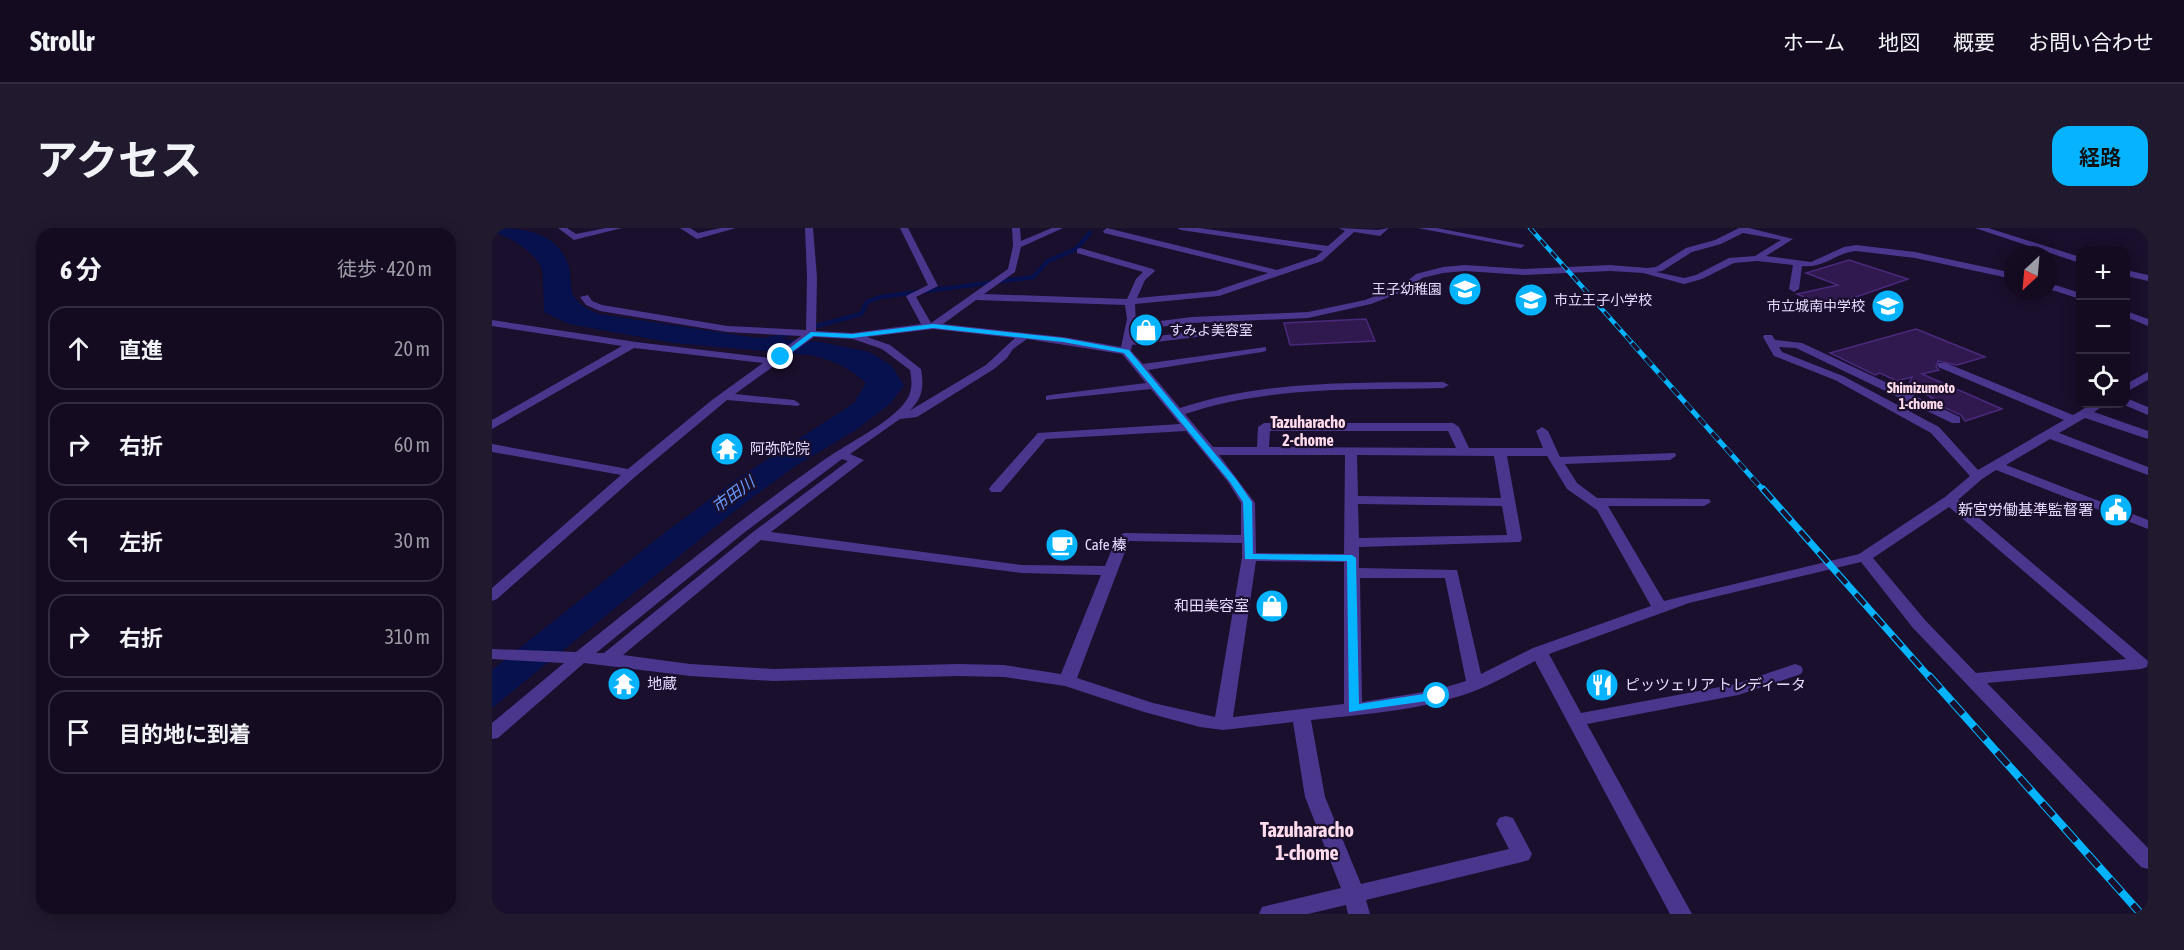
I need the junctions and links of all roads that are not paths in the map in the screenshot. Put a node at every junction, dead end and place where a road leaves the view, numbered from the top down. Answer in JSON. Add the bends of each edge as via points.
{"nodes":[{"id":1,"x":562,"y":228,"type":"edge"},
{"id":2,"x":618,"y":228,"type":"edge"},
{"id":3,"x":684,"y":228,"type":"edge"},
{"id":4,"x":727,"y":228,"type":"edge"},
{"id":5,"x":809,"y":228,"type":"edge"},
{"id":6,"x":904,"y":228,"type":"edge"},
{"id":7,"x":1016,"y":228,"type":"edge"},
{"id":8,"x":1059,"y":228,"type":"edge"},
{"id":9,"x":1181,"y":228,"type":"edge"},
{"id":10,"x":1342,"y":228,"type":"edge"},
{"id":11,"x":1385,"y":228,"type":"edge"},
{"id":12,"x":1422,"y":228,"type":"edge"},
{"id":13,"x":1979,"y":228,"type":"edge"},
{"id":14,"x":1353,"y":229,"type":"edge"},
{"id":15,"x":1743,"y":229,"type":"edge"},
{"id":16,"x":1220,"y":230,"type":"edge"},
{"id":17,"x":1107,"y":231,"type":"dead end"},
{"id":18,"x":1521,"y":245,"type":"dead end"},
{"id":19,"x":1017,"y":246,"type":"junction"},
{"id":20,"x":1330,"y":249,"type":"junction"},
{"id":21,"x":1080,"y":251,"type":"dead end"},
{"id":22,"x":1757,"y":258,"type":"junction"},
{"id":23,"x":2076,"y":259,"type":"edge"},
{"id":24,"x":1797,"y":263,"type":"junction"},
{"id":25,"x":1638,"y":270,"type":"junction"},
{"id":26,"x":1277,"y":273,"type":"junction"},
{"id":27,"x":2004,"y":274,"type":"edge"},
{"id":28,"x":2130,"y":274,"type":"edge"},
{"id":29,"x":2148,"y":278,"type":"edge"},
{"id":30,"x":2058,"y":285,"type":"edge"},
{"id":31,"x":1794,"y":289,"type":"dead end"},
{"id":32,"x":2058,"y":289,"type":"edge"},
{"id":33,"x":2068,"y":292,"type":"junction"},
{"id":34,"x":2076,"y":295,"type":"edge"},
{"id":35,"x":585,"y":297,"type":"dead end"},
{"id":36,"x":974,"y":297,"type":"junction"},
{"id":37,"x":1130,"y":302,"type":"junction"},
{"id":38,"x":2130,"y":316,"type":"edge"},
{"id":39,"x":492,"y":323,"type":"edge"},
{"id":40,"x":2148,"y":323,"type":"edge"},
{"id":41,"x":931,"y":326,"type":"junction"},
{"id":42,"x":1130,"y":328,"type":"junction"},
{"id":43,"x":811,"y":334,"type":"junction"},
{"id":44,"x":852,"y":336,"type":"junction"},
{"id":45,"x":1025,"y":336,"type":"junction"},
{"id":46,"x":1254,"y":338,"type":"junction"},
{"id":47,"x":631,"y":345,"type":"junction"},
{"id":48,"x":1127,"y":347,"type":"junction"},
{"id":49,"x":777,"y":359,"type":"junction"},
{"id":50,"x":1942,"y":364,"type":"dead end"},
{"id":51,"x":1140,"y":368,"type":"junction"},
{"id":52,"x":2148,"y":375,"type":"edge"},
{"id":53,"x":1154,"y":385,"type":"junction"},
{"id":54,"x":1443,"y":386,"type":"dead end"},
{"id":55,"x":2130,"y":386,"type":"edge"},
{"id":56,"x":725,"y":396,"type":"junction"},
{"id":57,"x":1050,"y":398,"type":"dead end"},
{"id":58,"x":794,"y":404,"type":"dead end"},
{"id":59,"x":2130,"y":404,"type":"edge"},
{"id":60,"x":2093,"y":408,"type":"edge"},
{"id":61,"x":2148,"y":411,"type":"edge"},
{"id":62,"x":1177,"y":413,"type":"junction"},
{"id":63,"x":2078,"y":416,"type":"junction"},
{"id":64,"x":896,"y":417,"type":"junction"},
{"id":65,"x":1956,"y":420,"type":"dead end"},
{"id":66,"x":492,"y":425,"type":"edge"},
{"id":67,"x":1188,"y":427,"type":"junction"},
{"id":68,"x":1542,"y":431,"type":"dead end"},
{"id":69,"x":2049,"y":434,"type":"junction"},
{"id":70,"x":2148,"y":435,"type":"edge"},
{"id":71,"x":492,"y":448,"type":"edge"},
{"id":72,"x":1207,"y":451,"type":"junction"},
{"id":73,"x":1263,"y":451,"type":"junction"},
{"id":74,"x":1351,"y":452,"type":"junction"},
{"id":75,"x":1464,"y":452,"type":"junction"},
{"id":76,"x":1500,"y":452,"type":"junction"},
{"id":77,"x":840,"y":454,"type":"junction"},
{"id":78,"x":1670,"y":456,"type":"dead end"},
{"id":79,"x":1554,"y":457,"type":"junction"},
{"id":80,"x":1995,"y":465,"type":"junction"},
{"id":81,"x":2148,"y":471,"type":"edge"},
{"id":82,"x":631,"y":473,"type":"junction"},
{"id":83,"x":1977,"y":476,"type":"junction"},
{"id":84,"x":996,"y":489,"type":"dead end"},
{"id":85,"x":1351,"y":500,"type":"junction"},
{"id":86,"x":1950,"y":500,"type":"junction"},
{"id":87,"x":1508,"y":502,"type":"junction"},
{"id":88,"x":1594,"y":502,"type":"junction"},
{"id":89,"x":1704,"y":502,"type":"dead end"},
{"id":90,"x":2148,"y":525,"type":"edge"},
{"id":91,"x":758,"y":535,"type":"junction"},
{"id":92,"x":1248,"y":539,"type":"junction"},
{"id":93,"x":1249,"y":557,"type":"junction"},
{"id":94,"x":1864,"y":557,"type":"junction"},
{"id":95,"x":1352,"y":558,"type":"junction"},
{"id":96,"x":1111,"y":571,"type":"junction"},
{"id":97,"x":492,"y":596,"type":"edge"},
{"id":98,"x":1660,"y":608,"type":"junction"},
{"id":99,"x":1539,"y":652,"type":"junction"},
{"id":100,"x":492,"y":654,"type":"edge"},
{"id":101,"x":581,"y":657,"type":"junction"},
{"id":102,"x":608,"y":659,"type":"junction"},
{"id":103,"x":1795,"y":670,"type":"dead end"},
{"id":104,"x":1973,"y":679,"type":"junction"},
{"id":105,"x":1067,"y":681,"type":"junction"},
{"id":106,"x":1475,"y":684,"type":"junction"},
{"id":107,"x":1353,"y":709,"type":"junction"},
{"id":108,"x":1301,"y":715,"type":"junction"},
{"id":109,"x":1576,"y":720,"type":"junction"},
{"id":110,"x":1223,"y":724,"type":"junction"},
{"id":111,"x":492,"y":733,"type":"edge"},
{"id":112,"x":1506,"y":824,"type":"dead end"},
{"id":113,"x":2148,"y":861,"type":"edge"},
{"id":114,"x":1357,"y":904,"type":"edge"},
{"id":115,"x":1270,"y":914,"type":"edge"},
{"id":116,"x":1681,"y":914,"type":"edge"}],
"edges":[{"from":1,"to":2,"type":"street","via":[[574,237]]},
{"from":3,"to":4,"type":"street","via":[[697,236]]},
{"from":5,"to":43,"type":"street"},
{"from":6,"to":41,"type":"street","via":[[933,286],[911,296]]},
{"from":7,"to":19,"type":"street"},
{"from":8,"to":19,"type":"street"},
{"from":9,"to":16,"type":"street"},
{"from":10,"to":14,"type":"street"},
{"from":11,"to":14,"type":"street","via":[[1380,233]]},
{"from":12,"to":18,"type":"street"},
{"from":13,"to":23,"type":"street"},
{"from":14,"to":20,"type":"street"},
{"from":15,"to":22,"type":"street","via":[[1789,239]]},
{"from":15,"to":25,"type":"street","via":[[1718,242],[1689,250],[1659,269]]},
{"from":16,"to":20,"type":"street"},
{"from":17,"to":26,"type":"street"},
{"from":19,"to":36,"type":"street","via":[[1012,270]]},
{"from":20,"to":26,"type":"street","via":[[1318,259]]},
{"from":21,"to":37,"type":"street","via":[[1150,271],[1141,279]]},
{"from":22,"to":24,"type":"street"},
{"from":22,"to":25,"type":"street","via":[[1732,260],[1700,278],[1684,281]]},
{"from":24,"to":27,"type":"street","via":[[1812,265],[1856,248],[1915,255]]},
{"from":24,"to":31,"type":"street"},
{"from":25,"to":46,"type":"street","via":[[1443,270],[1419,276],[1404,288],[1368,302],[1308,315]]},
{"from":26,"to":37,"type":"street","via":[[1216,294]]},
{"from":28,"to":29,"type":"street"},
{"from":30,"to":33,"type":"street"},
{"from":32,"to":33,"type":"street"},
{"from":33,"to":34,"type":"street"},
{"from":35,"to":43,"type":"street","via":[[600,308],[631,314],[727,329]]},
{"from":36,"to":37,"type":"street"},
{"from":36,"to":41,"type":"street"},
{"from":37,"to":42,"type":"street"},
{"from":38,"to":40,"type":"street"},
{"from":39,"to":47,"type":"street"},
{"from":41,"to":44,"type":"street"},
{"from":41,"to":45,"type":"street"},
{"from":42,"to":46,"type":"street","via":[[1192,320]]},
{"from":42,"to":48,"type":"street"},
{"from":43,"to":44,"type":"street"},
{"from":43,"to":49,"type":"street"},
{"from":44,"to":64,"type":"street","via":[[886,347],[915,369],[918,385],[912,402]]},
{"from":45,"to":48,"type":"street"},
{"from":45,"to":64,"type":"street","via":[[990,368],[913,414]]},
{"from":46,"to":48,"type":"street"},
{"from":46,"to":51,"type":"street"},
{"from":47,"to":49,"type":"street"},
{"from":47,"to":66,"type":"street"},
{"from":48,"to":51,"type":"street"},
{"from":49,"to":56,"type":"street"},
{"from":50,"to":63,"type":"street"},
{"from":51,"to":53,"type":"street"},
{"from":52,"to":55,"type":"street"},
{"from":53,"to":57,"type":"street"},
{"from":53,"to":62,"type":"street"},
{"from":54,"to":62,"type":"street","via":[[1295,388],[1216,400]]},
{"from":56,"to":58,"type":"street"},
{"from":56,"to":82,"type":"street"},
{"from":59,"to":61,"type":"street"},
{"from":60,"to":63,"type":"street"},
{"from":62,"to":67,"type":"street"},
{"from":63,"to":69,"type":"street"},
{"from":63,"to":70,"type":"street"},
{"from":64,"to":77,"type":"street"},
{"from":65,"to":83,"type":"street","via":[[1798,345],[1770,340],[1778,354],[1839,378],[1935,430]]},
{"from":67,"to":72,"type":"street"},
{"from":67,"to":84,"type":"street","via":[[1042,436]]},
{"from":68,"to":79,"type":"street"},
{"from":69,"to":80,"type":"street"},
{"from":69,"to":81,"type":"street"},
{"from":71,"to":82,"type":"street"},
{"from":72,"to":73,"type":"street"},
{"from":72,"to":92,"type":"street","via":[[1248,502]]},
{"from":73,"to":74,"type":"street"},
{"from":73,"to":75,"type":"street","via":[[1264,427],[1276,427],[1453,428]]},
{"from":74,"to":75,"type":"street"},
{"from":74,"to":85,"type":"street"},
{"from":75,"to":76,"type":"street"},
{"from":76,"to":79,"type":"street"},
{"from":76,"to":87,"type":"street"},
{"from":77,"to":91,"type":"street","via":[[858,460]]},
{"from":77,"to":101,"type":"street"},
{"from":78,"to":79,"type":"street"},
{"from":79,"to":88,"type":"street","via":[[1572,486]]},
{"from":80,"to":83,"type":"street"},
{"from":80,"to":90,"type":"street"},
{"from":82,"to":97,"type":"street"},
{"from":83,"to":86,"type":"street"},
{"from":85,"to":87,"type":"street"},
{"from":85,"to":95,"type":"street"},
{"from":86,"to":94,"type":"street"},
{"from":86,"to":104,"type":"street","via":[[2141,663]]},
{"from":87,"to":95,"type":"street","via":[[1515,539]]},
{"from":88,"to":89,"type":"street"},
{"from":88,"to":98,"type":"street","via":[[1602,508]]},
{"from":91,"to":96,"type":"street","via":[[1023,569]]},
{"from":91,"to":102,"type":"street"},
{"from":92,"to":93,"type":"street"},
{"from":92,"to":96,"type":"street","via":[[1124,537]]},
{"from":93,"to":95,"type":"street"},
{"from":93,"to":110,"type":"street"},
{"from":94,"to":98,"type":"street"},
{"from":94,"to":104,"type":"street","via":[[1919,624]]},
{"from":95,"to":106,"type":"street","via":[[1452,573]]},
{"from":95,"to":107,"type":"street"},
{"from":96,"to":105,"type":"street"},
{"from":98,"to":99,"type":"street"},
{"from":99,"to":106,"type":"street"},
{"from":99,"to":109,"type":"street"},
{"from":100,"to":101,"type":"street"},
{"from":101,"to":102,"type":"street"},
{"from":101,"to":111,"type":"street"},
{"from":102,"to":105,"type":"street","via":[[690,670],[773,675],[958,670],[1004,671]]},
{"from":103,"to":109,"type":"street","via":[[1738,689]]},
{"from":104,"to":113,"type":"street"},
{"from":105,"to":110,"type":"street","via":[[1160,710]]},
{"from":106,"to":107,"type":"street","via":[[1437,696]]},
{"from":107,"to":108,"type":"street"},
{"from":108,"to":110,"type":"street"},
{"from":108,"to":114,"type":"street","via":[[1315,797]]},
{"from":109,"to":116,"type":"street"},
{"from":112,"to":114,"type":"street","via":[[1522,854]]},
{"from":114,"to":115,"type":"street"}]}
